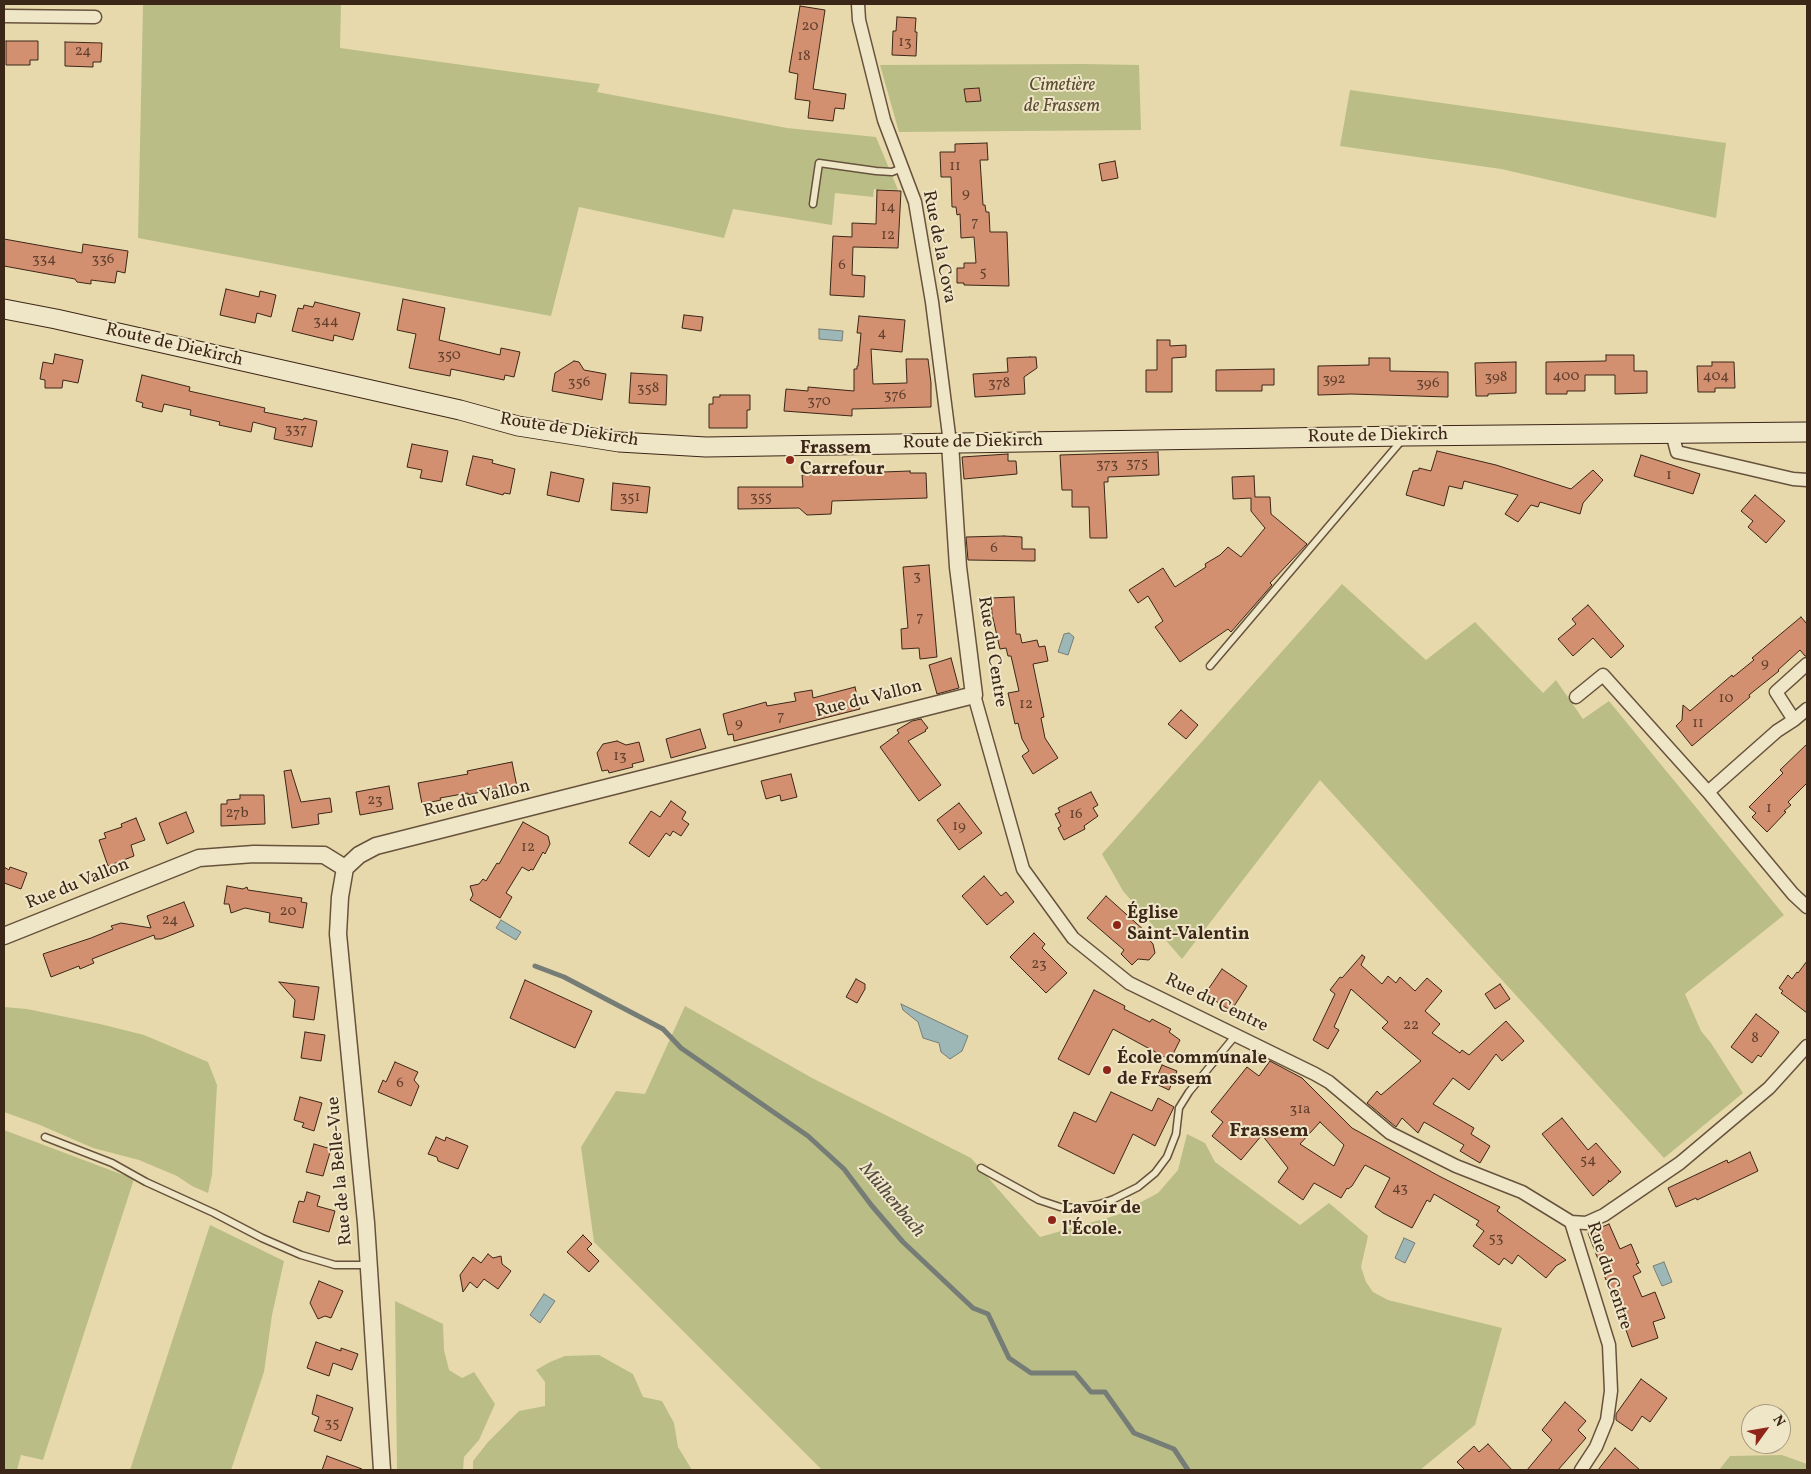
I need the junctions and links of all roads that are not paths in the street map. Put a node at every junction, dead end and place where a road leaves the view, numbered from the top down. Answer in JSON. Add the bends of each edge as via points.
{"nodes":[{"id":1,"x":858,"y":4,"type":"edge"},
{"id":2,"x":4,"y":16,"type":"edge"},
{"id":3,"x":95,"y":17,"type":"dead end"},
{"id":4,"x":902,"y":168,"type":"junction"},
{"id":5,"x":812,"y":204,"type":"dead end"},
{"id":6,"x":4,"y":309,"type":"edge"},
{"id":7,"x":1807,"y":432,"type":"edge"},
{"id":8,"x":1672,"y":433,"type":"junction"},
{"id":9,"x":1405,"y":436,"type":"junction"},
{"id":10,"x":950,"y":443,"type":"junction"},
{"id":11,"x":1807,"y":480,"type":"edge"},
{"id":12,"x":1807,"y":664,"type":"edge"},
{"id":13,"x":1210,"y":666,"type":"dead end"},
{"id":14,"x":974,"y":695,"type":"junction"},
{"id":15,"x":1576,"y":697,"type":"dead end"},
{"id":16,"x":1807,"y":709,"type":"edge"},
{"id":17,"x":1794,"y":720,"type":"junction"},
{"id":18,"x":1708,"y":792,"type":"junction"},
{"id":19,"x":345,"y":868,"type":"junction"},
{"id":20,"x":1807,"y":907,"type":"edge"},
{"id":21,"x":4,"y":936,"type":"edge"},
{"id":22,"x":1235,"y":1036,"type":"junction"},
{"id":23,"x":1807,"y":1046,"type":"edge"},
{"id":24,"x":45,"y":1138,"type":"dead end"},
{"id":25,"x":981,"y":1168,"type":"dead end"},
{"id":26,"x":1571,"y":1222,"type":"junction"},
{"id":27,"x":369,"y":1266,"type":"junction"},
{"id":28,"x":382,"y":1470,"type":"edge"},
{"id":29,"x":1581,"y":1470,"type":"edge"}],
"edges":[{"from":1,"to":4,"type":"street","name":"Rue de la Cova","via":[[859,20],[884,120]]},
{"from":2,"to":3,"type":"street"},
{"from":4,"to":5,"type":"lane","via":[[892,172],[819,163]]},
{"from":4,"to":10,"type":"street","name":"Rue de la Cova","via":[[915,202]]},
{"from":6,"to":10,"type":"main road","name":"Route de Diekirch","via":[[460,410],[518,426],[620,442],[706,447]]},
{"from":7,"to":8,"type":"main road","name":"Route de Diekirch"},
{"from":8,"to":9,"type":"main road","name":"Route de Diekirch"},
{"from":8,"to":11,"type":"street","via":[[1677,452]]},
{"from":9,"to":10,"type":"main road","name":"Route de Diekirch"},
{"from":9,"to":13,"type":"lane"},
{"from":10,"to":14,"type":"street","name":"Rue du Centre","via":[[958,567]]},
{"from":12,"to":17,"type":"street","via":[[1776,692]]},
{"from":14,"to":19,"type":"street","name":"Rue du Vallon","via":[[376,846]]},
{"from":14,"to":22,"type":"street","name":"Rue du Centre","via":[[1023,869],[1073,938],[1128,983]]},
{"from":15,"to":18,"type":"street","via":[[1603,675]]},
{"from":16,"to":17,"type":"street"},
{"from":17,"to":18,"type":"street"},
{"from":18,"to":20,"type":"street"},
{"from":19,"to":21,"type":"street","name":"Rue du Vallon","via":[[324,855],[254,854],[199,858]]},
{"from":19,"to":27,"type":"street","name":"Rue de la Belle-Vue","via":[[338,934]]},
{"from":22,"to":25,"type":"lane","via":[[1179,1108],[1176,1134],[1167,1158],[1138,1187],[1093,1206],[1060,1208]]},
{"from":22,"to":26,"type":"street","name":"Rue du Centre","via":[[1329,1082],[1390,1133],[1456,1166],[1522,1192]]},
{"from":23,"to":26,"type":"street","via":[[1769,1088],[1680,1163],[1604,1215],[1586,1223]]},
{"from":24,"to":27,"type":"lane","via":[[112,1162],[146,1182],[301,1255],[335,1265]]},
{"from":26,"to":29,"type":"street","name":"Rue du Centre","via":[[1609,1345],[1611,1391],[1608,1420]]},
{"from":27,"to":28,"type":"street","name":"Rue de la Belle-Vue"}]}
